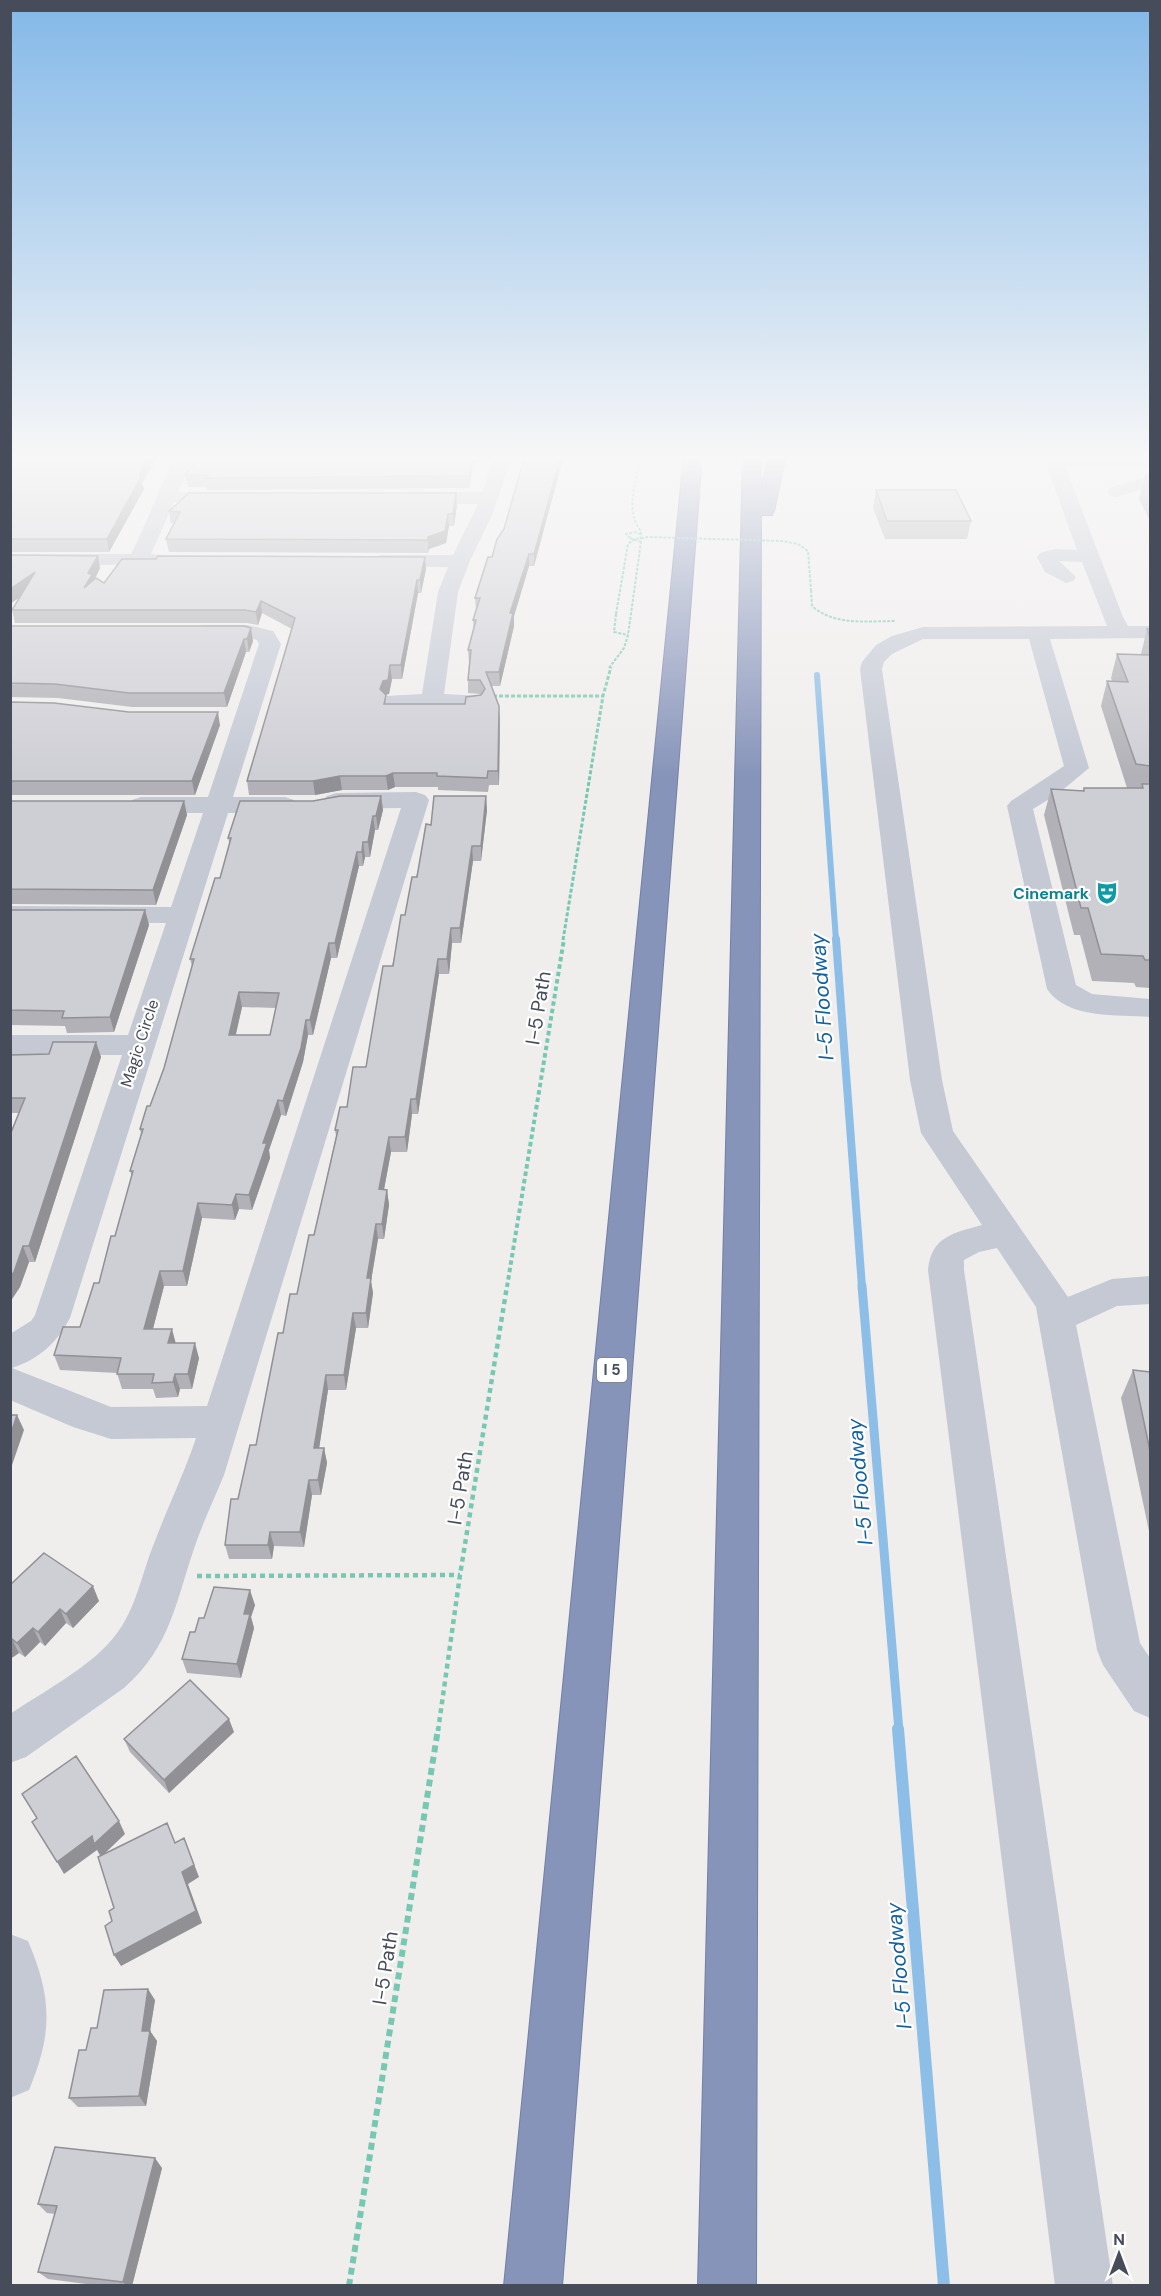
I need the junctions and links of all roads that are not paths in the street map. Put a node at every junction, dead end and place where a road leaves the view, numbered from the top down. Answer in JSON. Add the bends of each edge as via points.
{"nodes":[{"id":1,"x":460,"y":562,"type":"edge"},
{"id":2,"x":684,"y":562,"type":"edge"},
{"id":3,"x":750,"y":562,"type":"edge"},
{"id":4,"x":1049,"y":562,"type":"edge"},
{"id":5,"x":1093,"y":562,"type":"edge"},
{"id":6,"x":1066,"y":577,"type":"dead end"},
{"id":7,"x":190,"y":631,"type":"edge"},
{"id":8,"x":1037,"y":631,"type":"junction"},
{"id":9,"x":1121,"y":632,"type":"junction"},
{"id":10,"x":1150,"y":632,"type":"edge"},
{"id":11,"x":482,"y":699,"type":"edge"},
{"id":12,"x":394,"y":701,"type":"edge"},
{"id":13,"x":432,"y":701,"type":"junction"},
{"id":14,"x":1050,"y":788,"type":"junction"},
{"id":15,"x":1083,"y":795,"type":"edge"},
{"id":16,"x":114,"y":805,"type":"edge"},
{"id":17,"x":218,"y":805,"type":"junction"},
{"id":18,"x":10,"y":914,"type":"edge"},
{"id":19,"x":181,"y":915,"type":"junction"},
{"id":20,"x":1150,"y":1008,"type":"edge"},
{"id":21,"x":10,"y":1045,"type":"edge"},
{"id":22,"x":138,"y":1045,"type":"junction"},
{"id":23,"x":1006,"y":1233,"type":"junction"},
{"id":24,"x":1150,"y":1290,"type":"edge"},
{"id":25,"x":1056,"y":1318,"type":"junction"},
{"id":26,"x":10,"y":1354,"type":"edge"},
{"id":27,"x":10,"y":1383,"type":"edge"},
{"id":28,"x":221,"y":1422,"type":"junction"},
{"id":29,"x":1150,"y":1696,"type":"edge"},
{"id":30,"x":10,"y":1742,"type":"edge"},
{"id":31,"x":10,"y":1959,"type":"edge"},
{"id":32,"x":10,"y":2071,"type":"edge"},
{"id":33,"x":533,"y":2286,"type":"edge"},
{"id":34,"x":727,"y":2286,"type":"edge"},
{"id":35,"x":1084,"y":2286,"type":"edge"}],
"edges":[{"from":1,"to":13,"type":"street","via":[[445,605]]},
{"from":2,"to":33,"type":"highway","number":"I 5"},
{"from":3,"to":34,"type":"highway"},
{"from":4,"to":6,"type":"street"},
{"from":5,"to":9,"type":"street"},
{"from":7,"to":17,"type":"street","name":"Magic Circle","via":[[247,632],[269,639],[270,644],[235,716]]},
{"from":8,"to":9,"type":"street"},
{"from":8,"to":14,"type":"street","via":[[1077,768]]},
{"from":8,"to":23,"type":"street","via":[[906,636],[877,655],[871,669],[926,1080],[937,1133]]},
{"from":9,"to":10,"type":"street"},
{"from":11,"to":13,"type":"street"},
{"from":12,"to":13,"type":"street"},
{"from":14,"to":15,"type":"street"},
{"from":14,"to":20,"type":"street","via":[[1020,806],[1062,989],[1069,997],[1086,1002]]},
{"from":16,"to":17,"type":"street"},
{"from":17,"to":19,"type":"street","name":"Magic Circle"},
{"from":17,"to":28,"type":"street","via":[[427,801]]},
{"from":18,"to":19,"type":"street"},
{"from":19,"to":22,"type":"street","name":"Magic Circle"},
{"from":21,"to":22,"type":"street"},
{"from":22,"to":26,"type":"street","name":"Magic Circle","via":[[52,1318],[44,1331]]},
{"from":23,"to":25,"type":"street","via":[[1054,1304]]},
{"from":23,"to":35,"type":"street","via":[[956,1246],[947,1255],[946,1270]]},
{"from":24,"to":25,"type":"street","via":[[1112,1293]]},
{"from":25,"to":29,"type":"street","via":[[1119,1650]]},
{"from":27,"to":28,"type":"street","via":[[111,1423]]},
{"from":28,"to":30,"type":"street","via":[[142,1635],[123,1660]]},
{"from":31,"to":32,"type":"street","via":[[21,2008]]}]}
